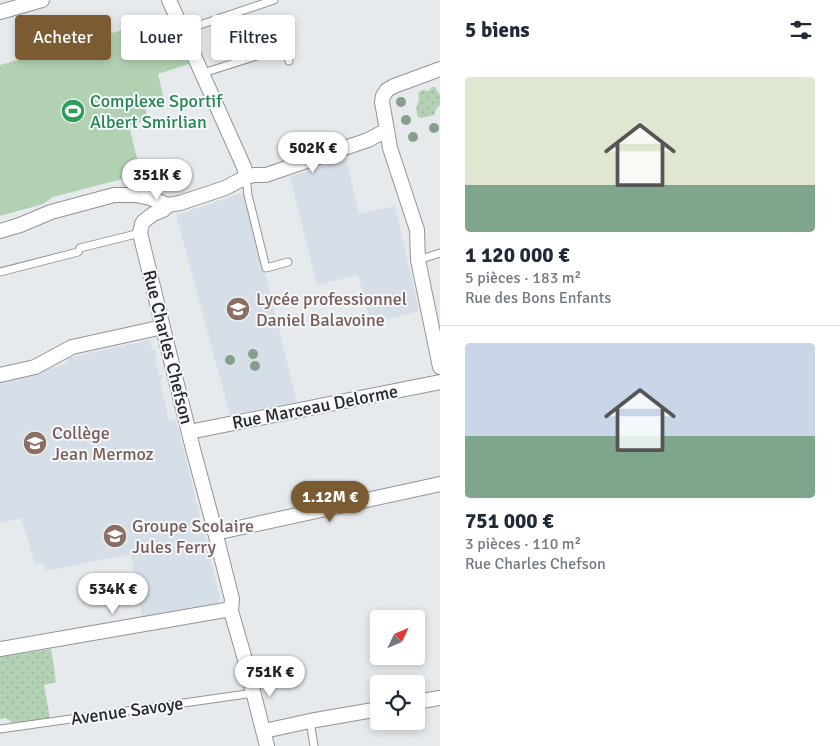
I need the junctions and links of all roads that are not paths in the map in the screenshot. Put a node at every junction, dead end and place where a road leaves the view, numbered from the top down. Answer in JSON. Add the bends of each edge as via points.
{"nodes":[{"id":1,"x":42,"y":0,"type":"edge"},
{"id":2,"x":169,"y":0,"type":"edge"},
{"id":3,"x":274,"y":0,"type":"edge"},
{"id":4,"x":0,"y":12,"type":"edge"},
{"id":5,"x":175,"y":15,"type":"edge"},
{"id":6,"x":201,"y":25,"type":"edge"},
{"id":7,"x":196,"y":60,"type":"edge"},
{"id":8,"x":244,"y":60,"type":"edge"},
{"id":9,"x":440,"y":70,"type":"edge"},
{"id":10,"x":202,"y":73,"type":"junction"},
{"id":11,"x":387,"y":130,"type":"junction"},
{"id":12,"x":246,"y":177,"type":"junction"},
{"id":13,"x":132,"y":195,"type":"junction"},
{"id":14,"x":168,"y":205,"type":"junction"},
{"id":15,"x":141,"y":229,"type":"junction"},
{"id":16,"x":0,"y":231,"type":"edge"},
{"id":17,"x":440,"y":253,"type":"edge"},
{"id":18,"x":418,"y":260,"type":"junction"},
{"id":19,"x":288,"y":262,"type":"dead end"},
{"id":20,"x":0,"y":272,"type":"edge"},
{"id":21,"x":163,"y":327,"type":"junction"},
{"id":22,"x":440,"y":367,"type":"edge"},
{"id":23,"x":0,"y":375,"type":"edge"},
{"id":24,"x":440,"y":382,"type":"edge"},
{"id":25,"x":189,"y":432,"type":"junction"},
{"id":26,"x":440,"y":484,"type":"edge"},
{"id":27,"x":215,"y":533,"type":"junction"},
{"id":28,"x":231,"y":609,"type":"junction"},
{"id":29,"x":0,"y":649,"type":"edge"},
{"id":30,"x":254,"y":693,"type":"junction"},
{"id":31,"x":440,"y":698,"type":"edge"},
{"id":32,"x":425,"y":700,"type":"edge"},
{"id":33,"x":370,"y":711,"type":"edge"},
{"id":34,"x":310,"y":721,"type":"junction"},
{"id":35,"x":0,"y":729,"type":"edge"},
{"id":36,"x":264,"y":731,"type":"junction"},
{"id":37,"x":267,"y":746,"type":"edge"},
{"id":38,"x":314,"y":746,"type":"edge"}],
"edges":[{"from":1,"to":4,"type":"street"},
{"from":2,"to":5,"type":"street"},
{"from":3,"to":6,"type":"lane"},
{"from":7,"to":10,"type":"street"},
{"from":8,"to":10,"type":"lane"},
{"from":9,"to":11,"type":"street","via":[[387,90],[382,102]]},
{"from":10,"to":12,"type":"street"},
{"from":11,"to":12,"type":"street","via":[[368,140],[266,175]]},
{"from":11,"to":18,"type":"street","via":[[417,230]]},
{"from":12,"to":14,"type":"street","via":[[225,188]]},
{"from":12,"to":19,"type":"lane","via":[[266,268]]},
{"from":13,"to":14,"type":"street"},
{"from":13,"to":15,"type":"street","name":"Rue Charles Chefson","via":[[143,205]]},
{"from":13,"to":16,"type":"street","via":[[117,194],[51,212]]},
{"from":14,"to":15,"type":"street","via":[[149,217]]},
{"from":15,"to":20,"type":"lane","via":[[80,248],[78,252]]},
{"from":15,"to":21,"type":"street","name":"Rue Charles Chefson"},
{"from":17,"to":18,"type":"lane"},
{"from":18,"to":22,"type":"street"},
{"from":21,"to":23,"type":"street","via":[[72,347],[36,367]]},
{"from":21,"to":25,"type":"street","name":"Rue Charles Chefson"},
{"from":24,"to":25,"type":"street","name":"Rue Marceau Delorme"},
{"from":25,"to":27,"type":"street","name":"Rue Charles Chefson"},
{"from":26,"to":27,"type":"street"},
{"from":27,"to":28,"type":"street","name":"Rue Charles Chefson","via":[[232,599]]},
{"from":28,"to":29,"type":"street"},
{"from":28,"to":30,"type":"street","name":"Rue Charles Chefson"},
{"from":30,"to":35,"type":"lane","name":"Avenue Savoye"},
{"from":30,"to":36,"type":"street","name":"Rue Charles Chefson"},
{"from":31,"to":32,"type":"street"},
{"from":33,"to":34,"type":"street"},
{"from":34,"to":36,"type":"street"},
{"from":34,"to":38,"type":"lane"},
{"from":36,"to":37,"type":"street","name":"Rue Charles Chefson"}]}
